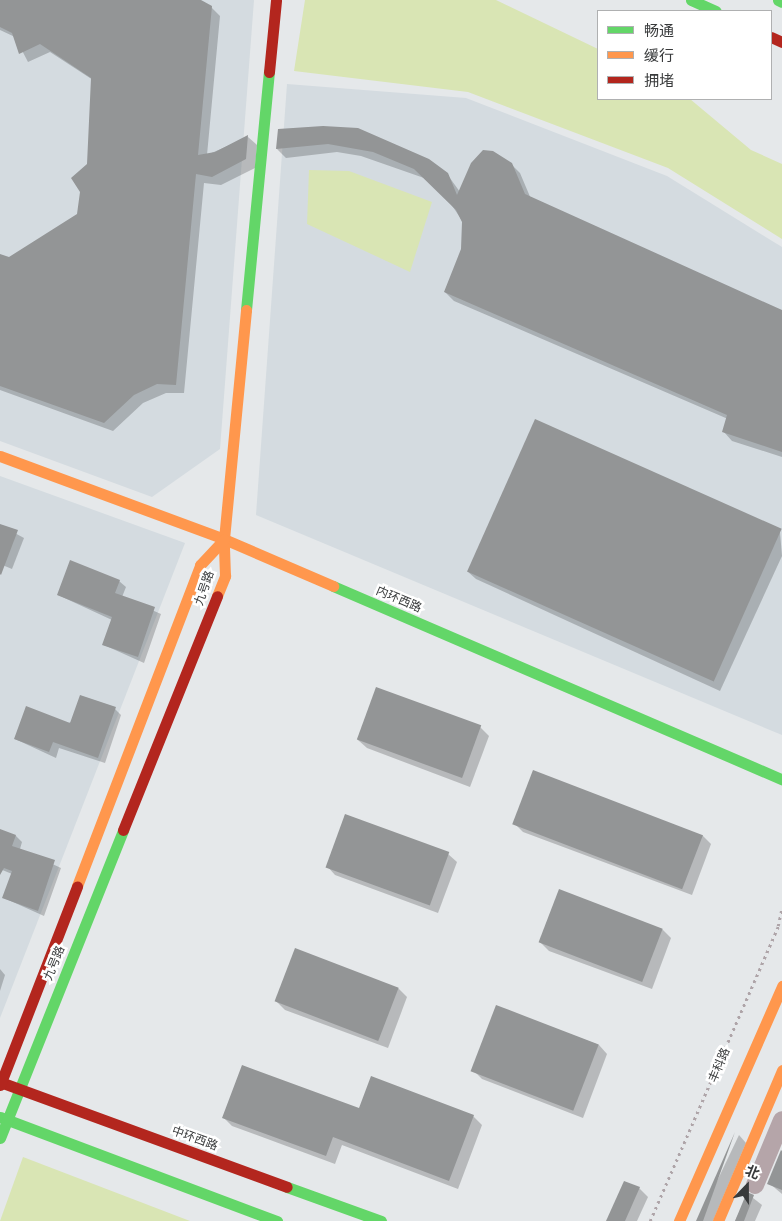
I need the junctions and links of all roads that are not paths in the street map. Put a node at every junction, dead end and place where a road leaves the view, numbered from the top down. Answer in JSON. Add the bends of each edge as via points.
{"nodes":[{"id":1,"x":276,"y":0,"type":"edge"},
{"id":2,"x":691,"y":0,"type":"edge"},
{"id":3,"x":778,"y":0,"type":"edge"},
{"id":4,"x":782,"y":2,"type":"edge"},
{"id":5,"x":714,"y":10,"type":"edge"},
{"id":6,"x":0,"y":456,"type":"edge"},
{"id":7,"x":224,"y":539,"type":"junction"},
{"id":8,"x":782,"y":779,"type":"edge"},
{"id":9,"x":782,"y":986,"type":"edge"},
{"id":10,"x":782,"y":1070,"type":"edge"},
{"id":11,"x":0,"y":1083,"type":"edge"},
{"id":12,"x":19,"y":1088,"type":"junction"},
{"id":13,"x":4,"y":1118,"type":"edge"},
{"id":14,"x":782,"y":1120,"type":"edge"},
{"id":15,"x":0,"y":1138,"type":"edge"},
{"id":16,"x":750,"y":1192,"type":"dead end"},
{"id":17,"x":277,"y":1221,"type":"edge"},
{"id":18,"x":381,"y":1221,"type":"edge"},
{"id":19,"x":679,"y":1221,"type":"edge"},
{"id":20,"x":718,"y":1221,"type":"edge"}],
"edges":[{"from":1,"to":7,"type":"main road"},
{"from":2,"to":5,"type":"main road"},
{"from":3,"to":4,"type":"main road"},
{"from":6,"to":7,"type":"main road","name":"内环西路"},
{"from":7,"to":8,"type":"main road","name":"内环西路"},
{"from":7,"to":11,"type":"main road","name":"九号路","via":[[200,565]]},
{"from":7,"to":12,"type":"main road","name":"九号路","via":[[225,576]]},
{"from":9,"to":19,"type":"main road"},
{"from":10,"to":20,"type":"main road"},
{"from":11,"to":12,"type":"main road","name":"中环西路"},
{"from":12,"to":13,"type":"main road","name":"九号路"},
{"from":12,"to":18,"type":"main road","name":"中环西路"},
{"from":13,"to":15,"type":"main road","name":"九号路"},
{"from":13,"to":17,"type":"main road"},
{"from":14,"to":16,"type":"street"}]}
